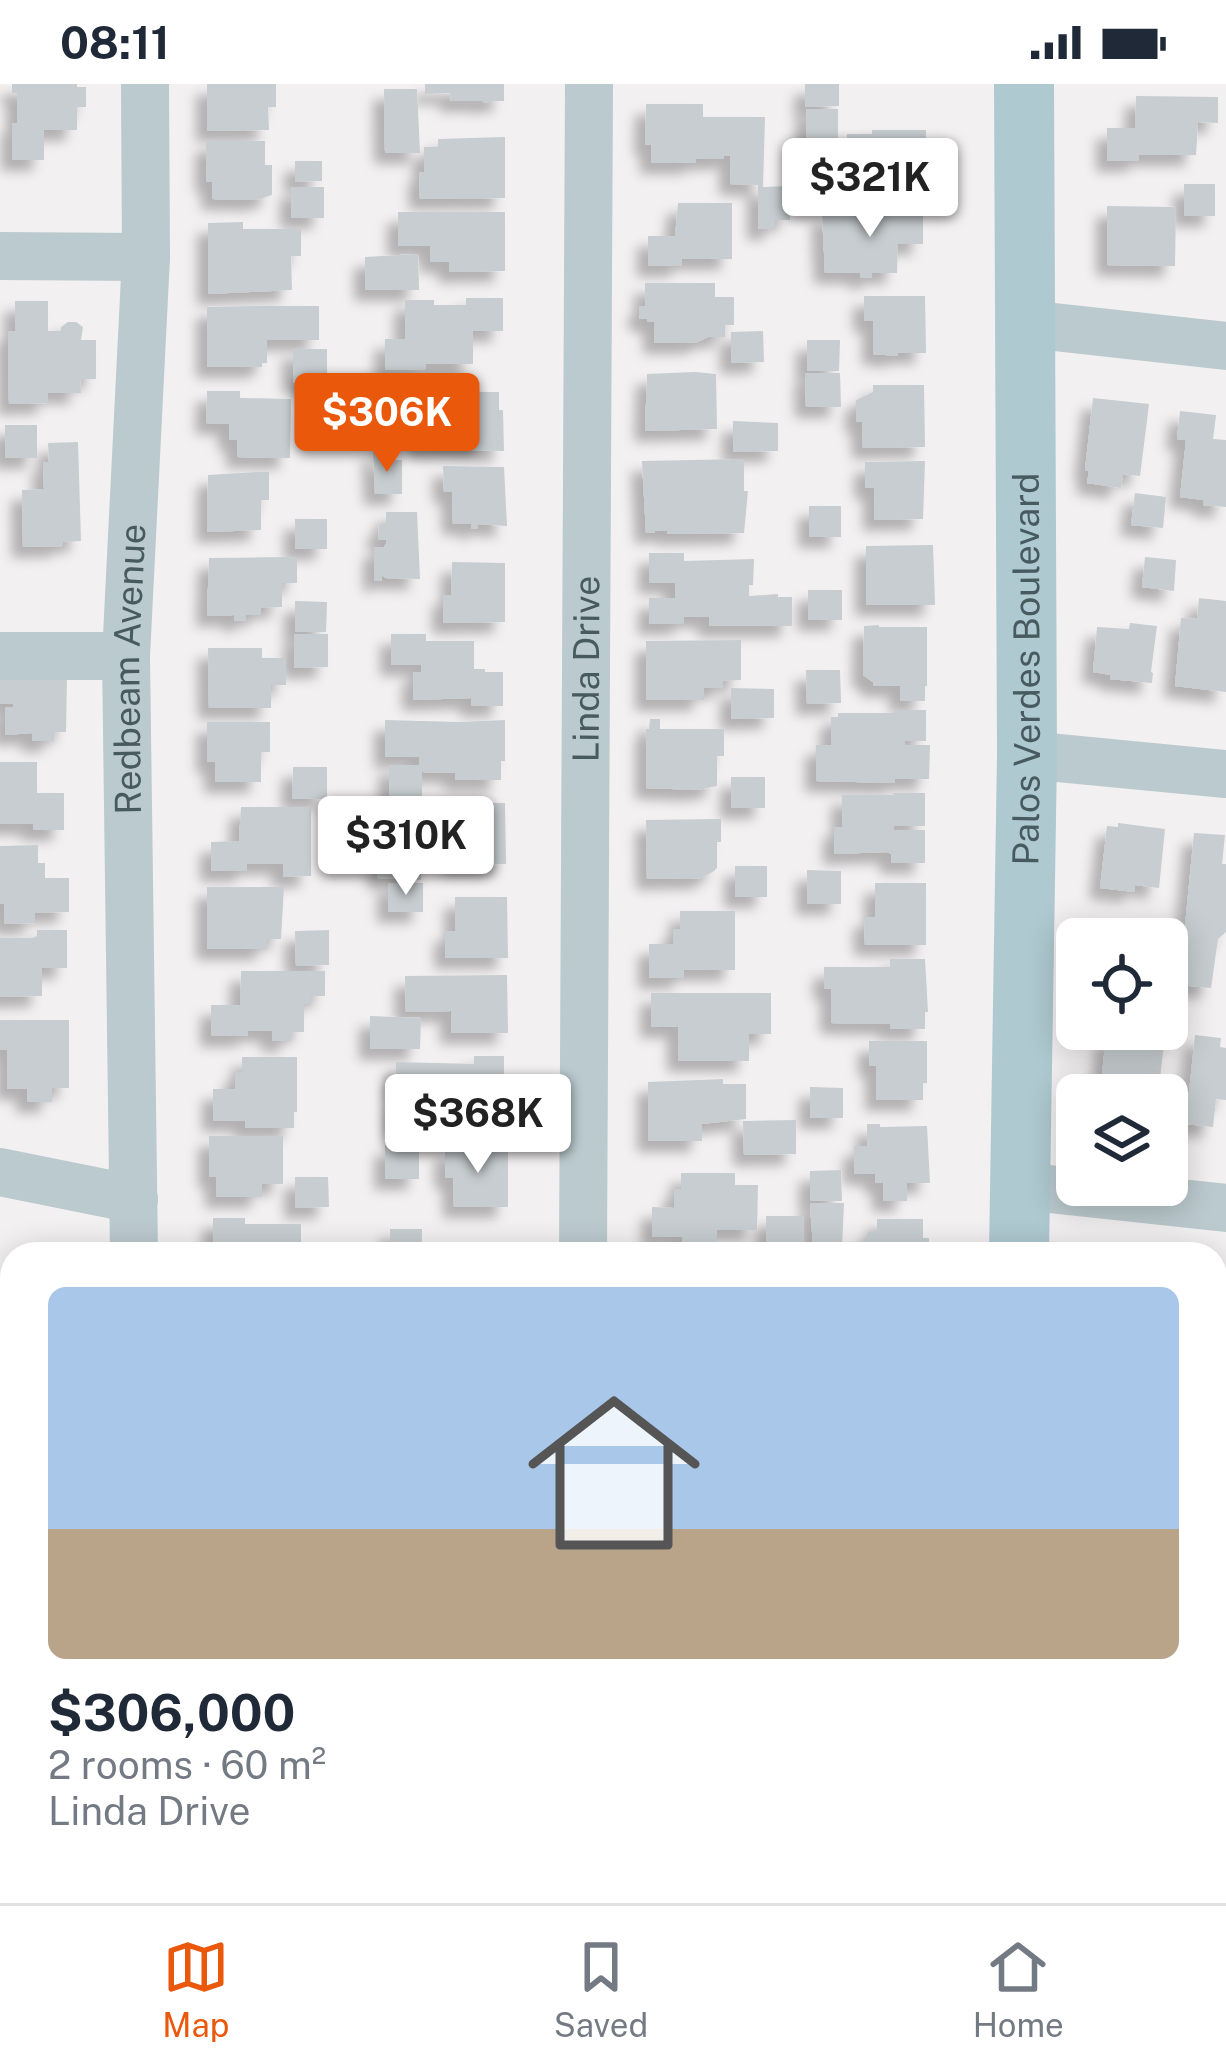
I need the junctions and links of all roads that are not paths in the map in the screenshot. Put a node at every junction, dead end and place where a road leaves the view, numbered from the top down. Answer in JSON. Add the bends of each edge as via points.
{"nodes":[{"id":1,"x":145,"y":84,"type":"edge"},
{"id":2,"x":589,"y":84,"type":"edge"},
{"id":3,"x":1024,"y":84,"type":"edge"},
{"id":4,"x":0,"y":256,"type":"edge"},
{"id":5,"x":146,"y":257,"type":"junction"},
{"id":6,"x":1027,"y":324,"type":"junction"},
{"id":7,"x":1226,"y":346,"type":"edge"},
{"id":8,"x":0,"y":656,"type":"edge"},
{"id":9,"x":126,"y":656,"type":"junction"},
{"id":10,"x":1027,"y":755,"type":"junction"},
{"id":11,"x":1226,"y":773,"type":"edge"},
{"id":12,"x":0,"y":1172,"type":"edge"},
{"id":13,"x":1021,"y":1186,"type":"junction"},
{"id":14,"x":134,"y":1198,"type":"junction"},
{"id":15,"x":1226,"y":1208,"type":"edge"},
{"id":16,"x":134,"y":1242,"type":"edge"},
{"id":17,"x":583,"y":1242,"type":"edge"},
{"id":18,"x":1019,"y":1242,"type":"edge"}],
"edges":[{"from":1,"to":5,"type":"street","name":"Redbeam Avenue"},
{"from":2,"to":17,"type":"street","name":"Linda Drive"},
{"from":3,"to":6,"type":"main road","name":"Palos Verdes Boulevard"},
{"from":4,"to":5,"type":"street"},
{"from":5,"to":9,"type":"street","name":"Redbeam Avenue"},
{"from":6,"to":7,"type":"street"},
{"from":6,"to":10,"type":"main road","name":"Palos Verdes Boulevard"},
{"from":8,"to":9,"type":"street"},
{"from":9,"to":14,"type":"street","name":"Redbeam Avenue"},
{"from":10,"to":11,"type":"street"},
{"from":10,"to":13,"type":"main road","name":"Palos Verdes Boulevard"},
{"from":12,"to":14,"type":"street"},
{"from":13,"to":15,"type":"street"},
{"from":13,"to":18,"type":"main road","name":"Palos Verdes Boulevard"},
{"from":14,"to":16,"type":"street","name":"Redbeam Avenue"}]}
